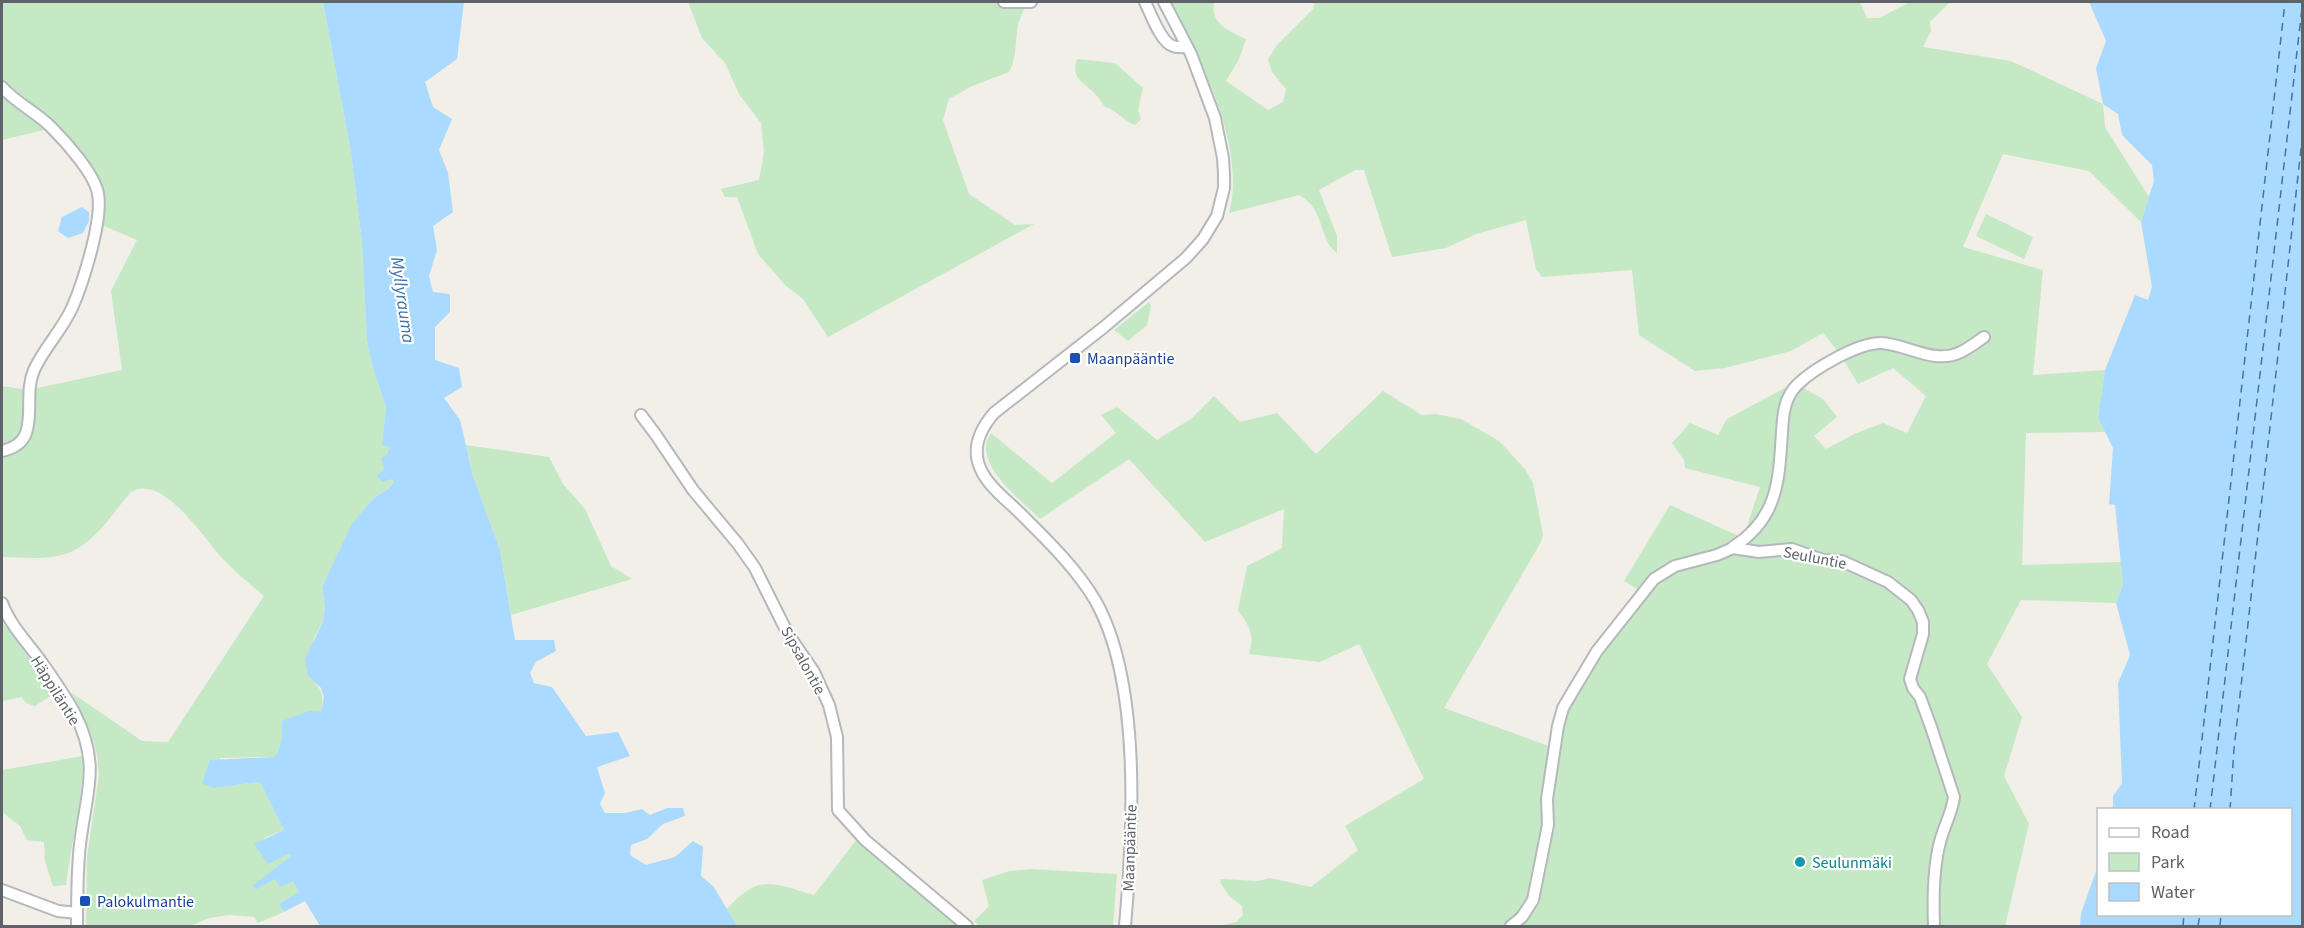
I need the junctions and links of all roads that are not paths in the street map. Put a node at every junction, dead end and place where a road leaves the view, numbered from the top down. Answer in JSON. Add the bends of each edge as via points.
{"nodes":[{"id":1,"x":1004,"y":2,"type":"edge"},
{"id":2,"x":1031,"y":2,"type":"edge"},
{"id":3,"x":1145,"y":2,"type":"edge"},
{"id":4,"x":1164,"y":2,"type":"edge"},
{"id":5,"x":1188,"y":47,"type":"junction"},
{"id":6,"x":2,"y":87,"type":"edge"},
{"id":7,"x":1984,"y":337,"type":"dead end"},
{"id":8,"x":641,"y":415,"type":"dead end"},
{"id":9,"x":2,"y":451,"type":"edge"},
{"id":10,"x":1733,"y":548,"type":"junction"},
{"id":11,"x":2,"y":603,"type":"edge"},
{"id":12,"x":2,"y":890,"type":"edge"},
{"id":13,"x":77,"y":913,"type":"junction"},
{"id":14,"x":77,"y":927,"type":"edge"},
{"id":15,"x":967,"y":927,"type":"edge"},
{"id":16,"x":1125,"y":927,"type":"edge"},
{"id":17,"x":1511,"y":927,"type":"edge"},
{"id":18,"x":1934,"y":927,"type":"edge"}],
"edges":[{"from":1,"to":2,"type":"street"},
{"from":3,"to":5,"type":"street","via":[[1166,41],[1172,46]]},
{"from":4,"to":5,"type":"street","name":"Maanpääntie"},
{"from":5,"to":16,"type":"street","name":"Maanpääntie","via":[[1212,108],[1223,158],[1224,188],[1217,216],[1195,249],[994,413],[984,424],[977,448],[980,466],[991,483],[1092,595],[1112,641],[1124,696],[1131,760]]},
{"from":6,"to":9,"type":"street","via":[[52,128],[76,156],[98,193],[95,237],[71,310],[39,361],[28,390],[26,434],[11,449]]},
{"from":7,"to":10,"type":"street","via":[[1946,356],[1879,343],[1867,345],[1806,377],[1785,404],[1778,486],[1771,505],[1752,534]]},
{"from":8,"to":15,"type":"street","name":"Sipsalontie","via":[[693,490],[755,568],[788,634],[814,672],[829,705],[837,737],[838,810],[865,840]]},
{"from":10,"to":17,"type":"street","name":"Seuluntie","via":[[1675,566],[1654,579],[1598,651],[1563,708],[1547,799],[1548,825],[1533,900]]},
{"from":10,"to":18,"type":"street","name":"Seuluntie","via":[[1758,552],[1792,549],[1823,560],[1853,564],[1903,591],[1918,610],[1923,634],[1910,679],[1920,697],[1954,797],[1940,842]]},
{"from":11,"to":13,"type":"street","name":"Häppiläntie","via":[[75,716],[89,756],[91,775],[78,857]]},
{"from":12,"to":13,"type":"street","via":[[58,911]]},
{"from":13,"to":14,"type":"street","name":"Häppiläntie"}]}
